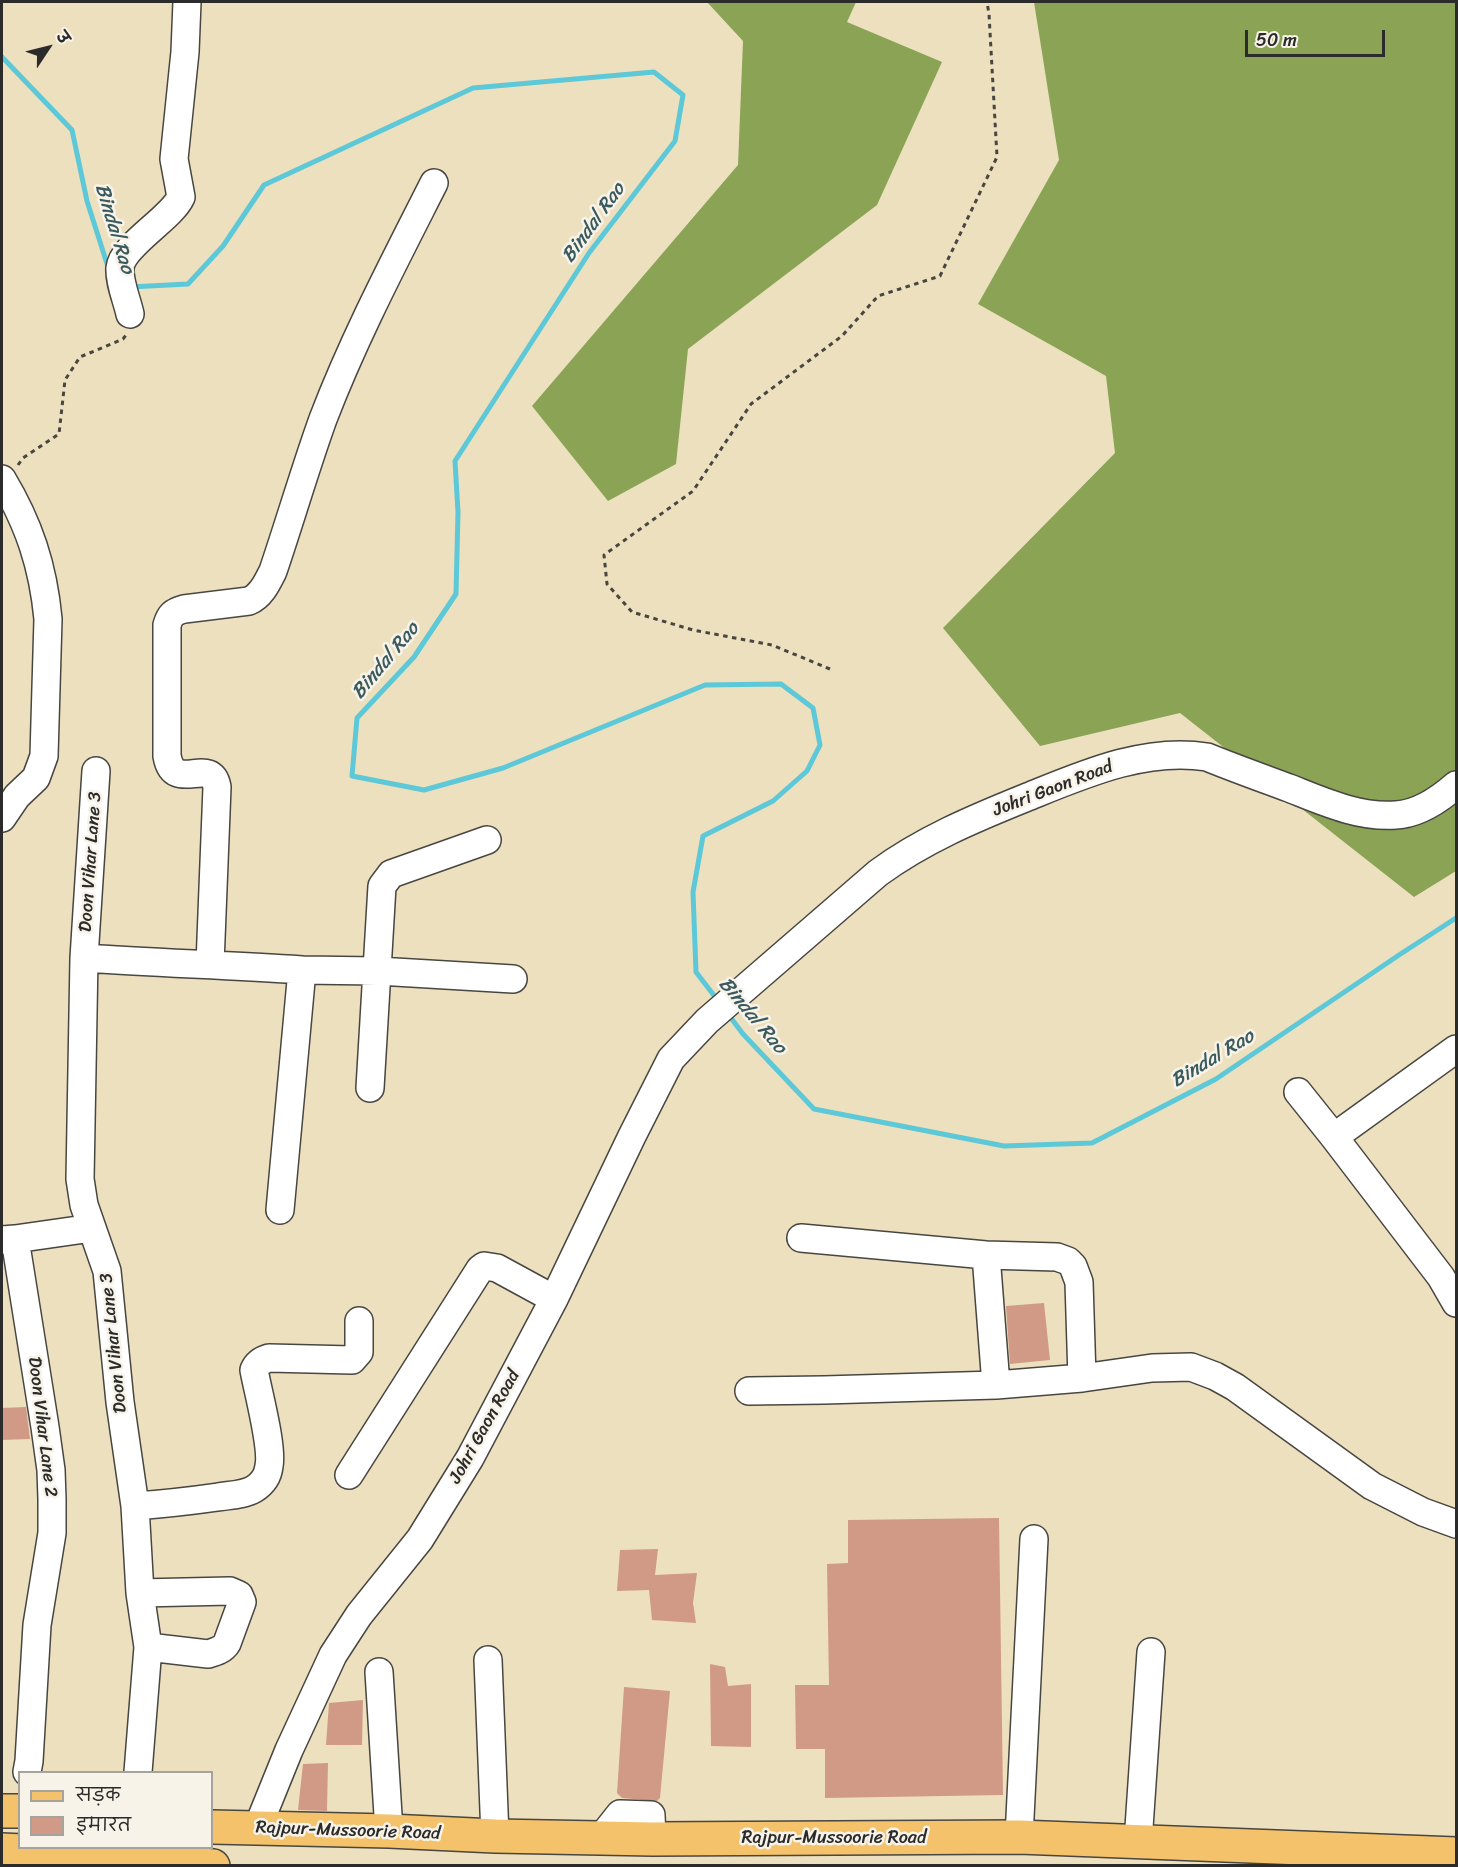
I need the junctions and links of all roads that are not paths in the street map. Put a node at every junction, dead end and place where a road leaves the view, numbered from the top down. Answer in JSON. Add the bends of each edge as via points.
{"nodes":[{"id":1,"x":187,"y":2,"type":"edge"},
{"id":2,"x":434,"y":183,"type":"dead end"},
{"id":3,"x":130,"y":314,"type":"road end"},
{"id":4,"x":3,"y":481,"type":"edge"},
{"id":5,"x":96,"y":771,"type":"dead end"},
{"id":6,"x":1456,"y":785,"type":"edge"},
{"id":7,"x":2,"y":818,"type":"edge"},
{"id":8,"x":487,"y":840,"type":"dead end"},
{"id":9,"x":84,"y":958,"type":"junction"},
{"id":10,"x":210,"y":964,"type":"junction"},
{"id":11,"x":302,"y":970,"type":"junction"},
{"id":12,"x":378,"y":971,"type":"junction"},
{"id":13,"x":513,"y":979,"type":"dead end"},
{"id":14,"x":1456,"y":1049,"type":"edge"},
{"id":15,"x":370,"y":1088,"type":"dead end"},
{"id":16,"x":1298,"y":1092,"type":"dead end"},
{"id":17,"x":1334,"y":1137,"type":"junction"},
{"id":18,"x":280,"y":1210,"type":"dead end"},
{"id":19,"x":92,"y":1228,"type":"junction"},
{"id":20,"x":801,"y":1238,"type":"dead end"},
{"id":21,"x":8,"y":1240,"type":"edge"},
{"id":22,"x":986,"y":1255,"type":"junction"},
{"id":23,"x":1449,"y":1272,"type":"edge"},
{"id":24,"x":554,"y":1299,"type":"junction"},
{"id":25,"x":1456,"y":1303,"type":"edge"},
{"id":26,"x":358,"y":1322,"type":"dead end"},
{"id":27,"x":1082,"y":1378,"type":"junction"},
{"id":28,"x":996,"y":1385,"type":"junction"},
{"id":29,"x":749,"y":1391,"type":"dead end"},
{"id":30,"x":349,"y":1475,"type":"dead end"},
{"id":31,"x":135,"y":1506,"type":"junction"},
{"id":32,"x":1456,"y":1524,"type":"edge"},
{"id":33,"x":1034,"y":1539,"type":"dead end"},
{"id":34,"x":140,"y":1593,"type":"junction"},
{"id":35,"x":148,"y":1647,"type":"junction"},
{"id":36,"x":1151,"y":1653,"type":"dead end"},
{"id":37,"x":488,"y":1660,"type":"dead end"},
{"id":38,"x":379,"y":1672,"type":"dead end"},
{"id":39,"x":281,"y":1770,"type":"junction"},
{"id":40,"x":27,"y":1771,"type":"edge"},
{"id":41,"x":138,"y":1771,"type":"edge"},
{"id":42,"x":213,"y":1826,"type":"edge"},
{"id":43,"x":213,"y":1826,"type":"edge"},
{"id":44,"x":256,"y":1829,"type":"junction"},
{"id":45,"x":389,"y":1831,"type":"junction"},
{"id":46,"x":495,"y":1836,"type":"junction"},
{"id":47,"x":1019,"y":1837,"type":"junction"},
{"id":48,"x":1138,"y":1842,"type":"junction"},
{"id":49,"x":1456,"y":1854,"type":"edge"},
{"id":50,"x":9,"y":1855,"type":"edge"},
{"id":51,"x":195,"y":1859,"type":"edge"},
{"id":52,"x":107,"y":1860,"type":"edge"}],
"edges":[{"from":1,"to":3,"type":"street","via":[[174,159],[181,197],[121,264]]},
{"from":2,"to":10,"type":"street","via":[[345,368],[266,584],[249,602],[184,609],[170,615],[170,769],[180,774],[207,773],[217,787]]},
{"from":4,"to":7,"type":"street","via":[[31,536],[48,619],[44,756],[36,778]]},
{"from":5,"to":9,"type":"street","name":"Doon Vihar Lane 3"},
{"from":6,"to":24,"type":"street","name":"Johri Gaon Road","via":[[1422,808],[1397,815],[1369,813],[1337,806],[1207,757],[1188,754],[1128,761],[1083,774],[961,824],[913,849],[878,873],[730,1001],[671,1059]]},
{"from":8,"to":12,"type":"street","via":[[387,878],[380,897]]},
{"from":9,"to":10,"type":"street"},
{"from":9,"to":19,"type":"street","name":"Doon Vihar Lane 3","via":[[80,1179]]},
{"from":10,"to":11,"type":"street"},
{"from":11,"to":12,"type":"street"},
{"from":11,"to":18,"type":"street"},
{"from":12,"to":13,"type":"street"},
{"from":12,"to":15,"type":"street"},
{"from":14,"to":17,"type":"street"},
{"from":16,"to":17,"type":"street"},
{"from":17,"to":23,"type":"street"},
{"from":19,"to":21,"type":"street"},
{"from":19,"to":31,"type":"street","name":"Doon Vihar Lane 3","via":[[107,1271]]},
{"from":20,"to":22,"type":"street"},
{"from":21,"to":40,"type":"street","name":"Doon Vihar Lane 2","via":[[51,1470],[52,1533],[37,1625]]},
{"from":22,"to":27,"type":"street","via":[[1057,1257],[1073,1266],[1079,1282]]},
{"from":22,"to":28,"type":"street"},
{"from":23,"to":25,"type":"street"},
{"from":24,"to":30,"type":"street","via":[[497,1268],[480,1269]]},
{"from":24,"to":39,"type":"street","name":"Johri Gaon Road","via":[[470,1458],[420,1539],[359,1615],[333,1655]]},
{"from":26,"to":31,"type":"street","via":[[359,1352],[351,1360],[269,1358],[256,1366],[270,1465],[261,1484],[237,1494]]},
{"from":27,"to":28,"type":"street"},
{"from":27,"to":32,"type":"street","via":[[1181,1367],[1215,1376],[1372,1486]]},
{"from":28,"to":29,"type":"street"},
{"from":31,"to":34,"type":"street","name":"Doon Vihar Lane 3"},
{"from":33,"to":47,"type":"street"},
{"from":34,"to":35,"type":"street","name":"Doon Vihar Lane 3"},
{"from":34,"to":35,"type":"street","via":[[230,1591],[242,1602],[227,1643],[218,1651]]},
{"from":35,"to":41,"type":"street","name":"Doon Vihar Lane 3"},
{"from":36,"to":48,"type":"street"},
{"from":37,"to":46,"type":"street"},
{"from":38,"to":45,"type":"street"},
{"from":39,"to":42,"type":"street","via":[[262,1795],[244,1810]]},
{"from":39,"to":44,"type":"street","name":"Johri Gaon Road"},
{"from":43,"to":44,"type":"main road","name":"Rajpur-Mussoorie Road"},
{"from":44,"to":45,"type":"main road","name":"Rajpur-Mussoorie Road"},
{"from":45,"to":46,"type":"main road","name":"Rajpur-Mussoorie Road"},
{"from":46,"to":47,"type":"main road","name":"Rajpur-Mussoorie Road"},
{"from":47,"to":48,"type":"main road","name":"Rajpur-Mussoorie Road"},
{"from":48,"to":49,"type":"main road","name":"Rajpur-Mussoorie Road"},
{"from":50,"to":52,"type":"main road"},
{"from":51,"to":52,"type":"main road"}]}
